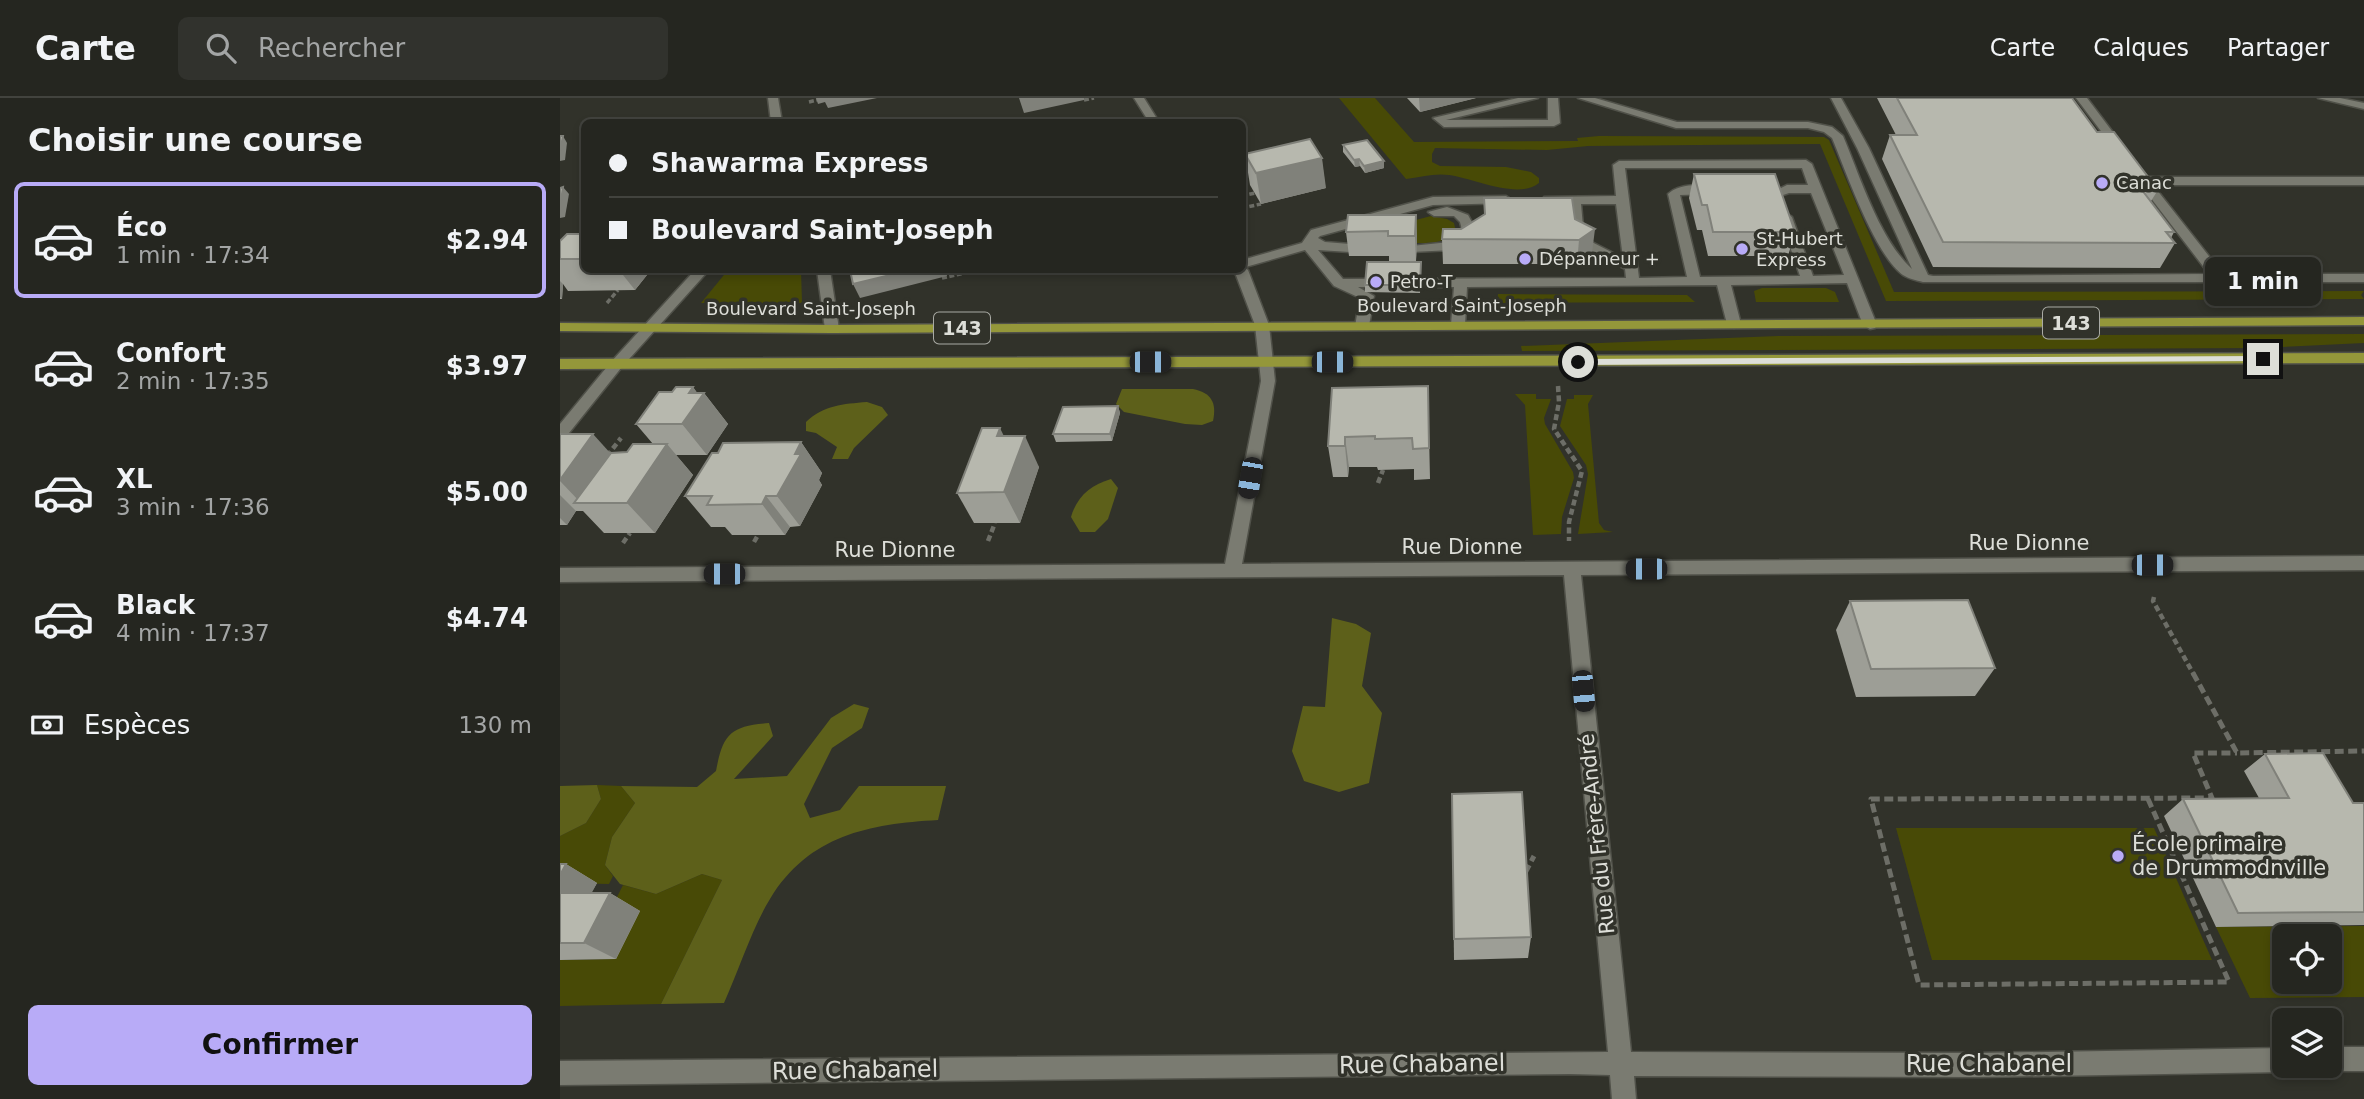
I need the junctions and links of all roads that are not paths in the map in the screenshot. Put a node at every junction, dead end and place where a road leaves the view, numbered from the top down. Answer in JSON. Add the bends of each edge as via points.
{"nodes":[{"id":1,"x":773,"y":98,"type":"edge"},
{"id":2,"x":1139,"y":98,"type":"edge"},
{"id":3,"x":1533,"y":98,"type":"edge"},
{"id":4,"x":1553,"y":98,"type":"edge"},
{"id":5,"x":1583,"y":98,"type":"edge"},
{"id":6,"x":1836,"y":98,"type":"edge"},
{"id":7,"x":2081,"y":98,"type":"edge"},
{"id":8,"x":2323,"y":98,"type":"edge"},
{"id":9,"x":2364,"y":106,"type":"edge"},
{"id":10,"x":776,"y":119,"type":"edge"},
{"id":11,"x":1152,"y":119,"type":"edge"},
{"id":12,"x":2144,"y":181,"type":"junction"},
{"id":13,"x":2364,"y":181,"type":"edge"},
{"id":14,"x":1816,"y":188,"type":"junction"},
{"id":15,"x":1763,"y":189,"type":"edge"},
{"id":16,"x":1722,"y":190,"type":"edge"},
{"id":17,"x":1777,"y":193,"type":"junction"},
{"id":18,"x":1574,"y":200,"type":"junction"},
{"id":19,"x":1622,"y":200,"type":"junction"},
{"id":20,"x":1307,"y":245,"type":"junction"},
{"id":21,"x":1350,"y":248,"type":"edge"},
{"id":22,"x":1416,"y":249,"type":"edge"},
{"id":23,"x":1246,"y":263,"type":"edge"},
{"id":24,"x":699,"y":273,"type":"edge"},
{"id":25,"x":823,"y":273,"type":"edge"},
{"id":26,"x":1242,"y":273,"type":"edge"},
{"id":27,"x":1632,"y":275,"type":"junction"},
{"id":28,"x":1922,"y":277,"type":"junction"},
{"id":29,"x":2219,"y":278,"type":"junction"},
{"id":30,"x":2364,"y":278,"type":"edge"},
{"id":31,"x":1808,"y":279,"type":"junction"},
{"id":32,"x":1853,"y":279,"type":"junction"},
{"id":33,"x":1694,"y":281,"type":"junction"},
{"id":34,"x":1723,"y":281,"type":"junction"},
{"id":35,"x":1339,"y":283,"type":"junction"},
{"id":36,"x":1461,"y":283,"type":"junction"},
{"id":37,"x":2364,"y":321,"type":"edge"},
{"id":38,"x":1734,"y":324,"type":"junction"},
{"id":39,"x":1870,"y":324,"type":"junction"},
{"id":40,"x":1262,"y":325,"type":"junction"},
{"id":41,"x":1458,"y":325,"type":"junction"},
{"id":42,"x":1362,"y":326,"type":"junction"},
{"id":43,"x":560,"y":327,"type":"edge"},
{"id":44,"x":651,"y":327,"type":"junction"},
{"id":45,"x":832,"y":329,"type":"junction"},
{"id":46,"x":2364,"y":358,"type":"edge"},
{"id":47,"x":1267,"y":362,"type":"junction"},
{"id":48,"x":560,"y":364,"type":"edge"},
{"id":49,"x":616,"y":365,"type":"junction"},
{"id":50,"x":560,"y":434,"type":"edge"},
{"id":51,"x":2364,"y":563,"type":"edge"},
{"id":52,"x":1572,"y":569,"type":"junction"},
{"id":53,"x":1232,"y":570,"type":"junction"},
{"id":54,"x":560,"y":575,"type":"edge"},
{"id":55,"x":2342,"y":1059,"type":"edge"},
{"id":56,"x":2364,"y":1059,"type":"edge"},
{"id":57,"x":2272,"y":1060,"type":"edge"},
{"id":58,"x":1621,"y":1064,"type":"junction"},
{"id":59,"x":560,"y":1073,"type":"edge"},
{"id":60,"x":1624,"y":1099,"type":"edge"}],
"edges":[{"from":1,"to":10,"type":"street"},
{"from":2,"to":11,"type":"street"},
{"from":3,"to":4,"type":"street","via":[[1439,118],[1444,124],[1554,123]]},
{"from":5,"to":28,"type":"street","via":[[1676,125],[1790,124],[1828,129],[1837,136],[1891,254],[1906,271]]},
{"from":6,"to":28,"type":"street"},
{"from":7,"to":12,"type":"street"},
{"from":8,"to":9,"type":"street"},
{"from":12,"to":13,"type":"street"},
{"from":12,"to":29,"type":"street"},
{"from":14,"to":17,"type":"street"},
{"from":14,"to":19,"type":"street","via":[[1806,164],[1619,164]]},
{"from":14,"to":32,"type":"street"},
{"from":15,"to":17,"type":"street"},
{"from":16,"to":33,"type":"street","via":[[1674,194]]},
{"from":17,"to":31,"type":"street"},
{"from":18,"to":19,"type":"street"},
{"from":18,"to":20,"type":"street","via":[[1433,201],[1315,233]]},
{"from":18,"to":27,"type":"street","via":[[1578,240]]},
{"from":19,"to":27,"type":"street"},
{"from":20,"to":21,"type":"street"},
{"from":20,"to":22,"type":"street","via":[[1440,210],[1466,219],[1469,234],[1464,241],[1441,249]]},
{"from":20,"to":23,"type":"street"},
{"from":20,"to":35,"type":"street"},
{"from":24,"to":44,"type":"street"},
{"from":25,"to":45,"type":"street"},
{"from":26,"to":40,"type":"street"},
{"from":27,"to":33,"type":"street"},
{"from":27,"to":36,"type":"street"},
{"from":28,"to":29,"type":"street"},
{"from":29,"to":30,"type":"street"},
{"from":31,"to":32,"type":"street"},
{"from":31,"to":34,"type":"street"},
{"from":32,"to":39,"type":"street"},
{"from":33,"to":34,"type":"street"},
{"from":34,"to":38,"type":"street"},
{"from":35,"to":36,"type":"street"},
{"from":35,"to":42,"type":"street","via":[[1367,296]]},
{"from":36,"to":41,"type":"street"},
{"from":37,"to":39,"type":"main road","name":"Boulevard Saint-Joseph","number":"143"},
{"from":38,"to":39,"type":"main road","name":"Boulevard Saint-Joseph","number":"143"},
{"from":38,"to":41,"type":"main road","name":"Boulevard Saint-Joseph","number":"143"},
{"from":40,"to":42,"type":"main road","name":"Boulevard Saint-Joseph","number":"143"},
{"from":40,"to":45,"type":"main road","name":"Boulevard Saint-Joseph","number":"143"},
{"from":40,"to":47,"type":"street"},
{"from":41,"to":42,"type":"main road","name":"Boulevard Saint-Joseph","number":"143"},
{"from":43,"to":44,"type":"main road","name":"Boulevard Saint-Joseph","number":"143"},
{"from":44,"to":45,"type":"main road","name":"Boulevard Saint-Joseph","number":"143"},
{"from":44,"to":49,"type":"street"},
{"from":46,"to":47,"type":"main road","number":"143"},
{"from":47,"to":49,"type":"main road","number":"143"},
{"from":47,"to":53,"type":"street","via":[[1267,389]]},
{"from":48,"to":49,"type":"main road","number":"143"},
{"from":49,"to":50,"type":"street"},
{"from":51,"to":52,"type":"street","name":"Rue Dionne"},
{"from":52,"to":53,"type":"street","name":"Rue Dionne"},
{"from":52,"to":58,"type":"street","name":"Rue du Frère-André"},
{"from":53,"to":54,"type":"street","name":"Rue Dionne"},
{"from":55,"to":56,"type":"street"},
{"from":57,"to":58,"type":"street","name":"Rue Chabanel"},
{"from":58,"to":59,"type":"street","name":"Rue Chabanel"},
{"from":58,"to":60,"type":"street","name":"Rue du Frère-André"}]}
